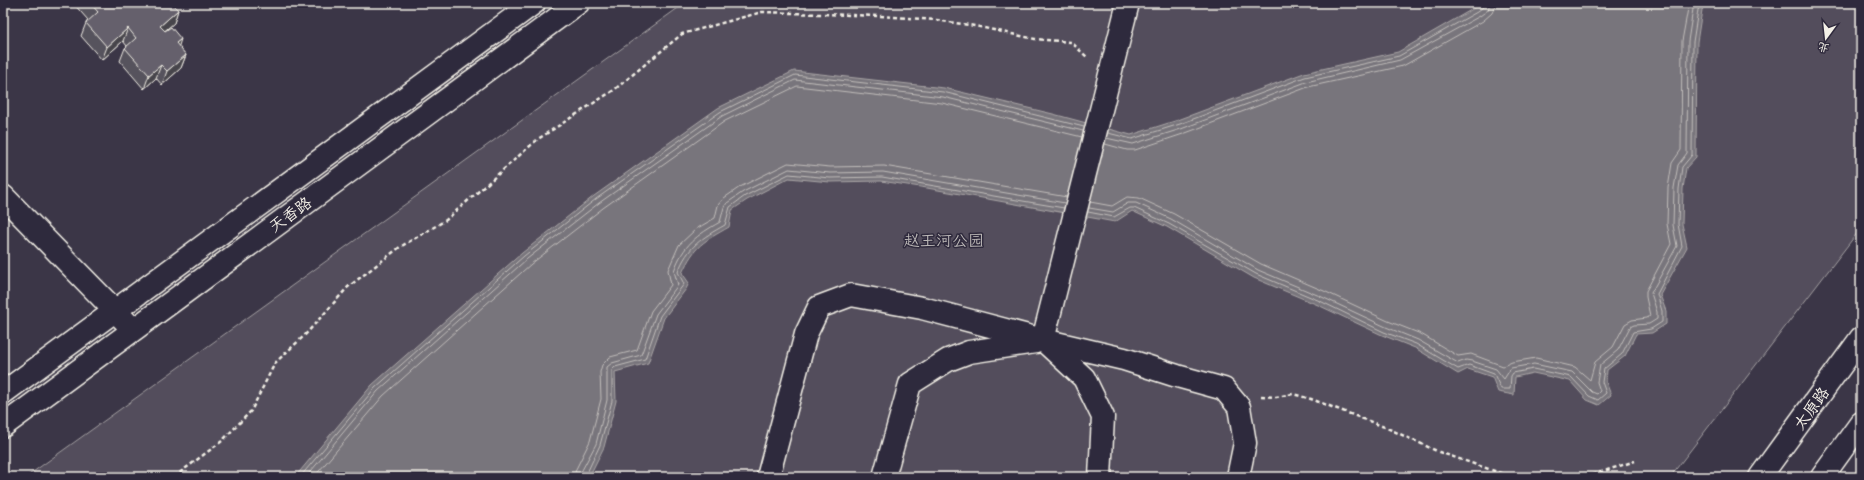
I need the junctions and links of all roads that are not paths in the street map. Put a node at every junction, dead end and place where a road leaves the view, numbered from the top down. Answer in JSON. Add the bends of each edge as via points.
{"nodes":[{"id":1,"x":534,"y":3,"type":"edge"},
{"id":2,"x":578,"y":3,"type":"edge"},
{"id":3,"x":1128,"y":3,"type":"edge"},
{"id":4,"x":3,"y":196,"type":"edge"},
{"id":5,"x":116,"y":311,"type":"junction"},
{"id":6,"x":134,"y":330,"type":"junction"},
{"id":7,"x":1861,"y":338,"type":"edge"},
{"id":8,"x":1043,"y":340,"type":"junction"},
{"id":9,"x":3,"y":393,"type":"edge"},
{"id":10,"x":1861,"y":423,"type":"edge"},
{"id":11,"x":3,"y":426,"type":"edge"},
{"id":12,"x":768,"y":477,"type":"edge"},
{"id":13,"x":884,"y":477,"type":"edge"},
{"id":14,"x":1100,"y":477,"type":"edge"},
{"id":15,"x":1238,"y":477,"type":"edge"},
{"id":16,"x":1760,"y":477,"type":"edge"},
{"id":17,"x":1822,"y":477,"type":"edge"}],
"edges":[{"from":1,"to":5,"type":"main road","name":"天香路"},
{"from":2,"to":6,"type":"main road","name":"天香路"},
{"from":3,"to":8,"type":"main road"},
{"from":4,"to":5,"type":"main road"},
{"from":5,"to":6,"type":"main road"},
{"from":5,"to":9,"type":"main road","name":"天香路"},
{"from":6,"to":11,"type":"main road","name":"天香路"},
{"from":7,"to":16,"type":"main road","name":"太原路"},
{"from":8,"to":12,"type":"main road","via":[[922,308],[851,295],[820,307],[806,334]]},
{"from":8,"to":13,"type":"main road","via":[[969,352],[948,360],[910,384]]},
{"from":8,"to":14,"type":"main road","via":[[1084,378],[1103,417]]},
{"from":8,"to":15,"type":"main road","via":[[1224,389],[1239,407],[1245,443]]},
{"from":10,"to":17,"type":"main road"}]}
